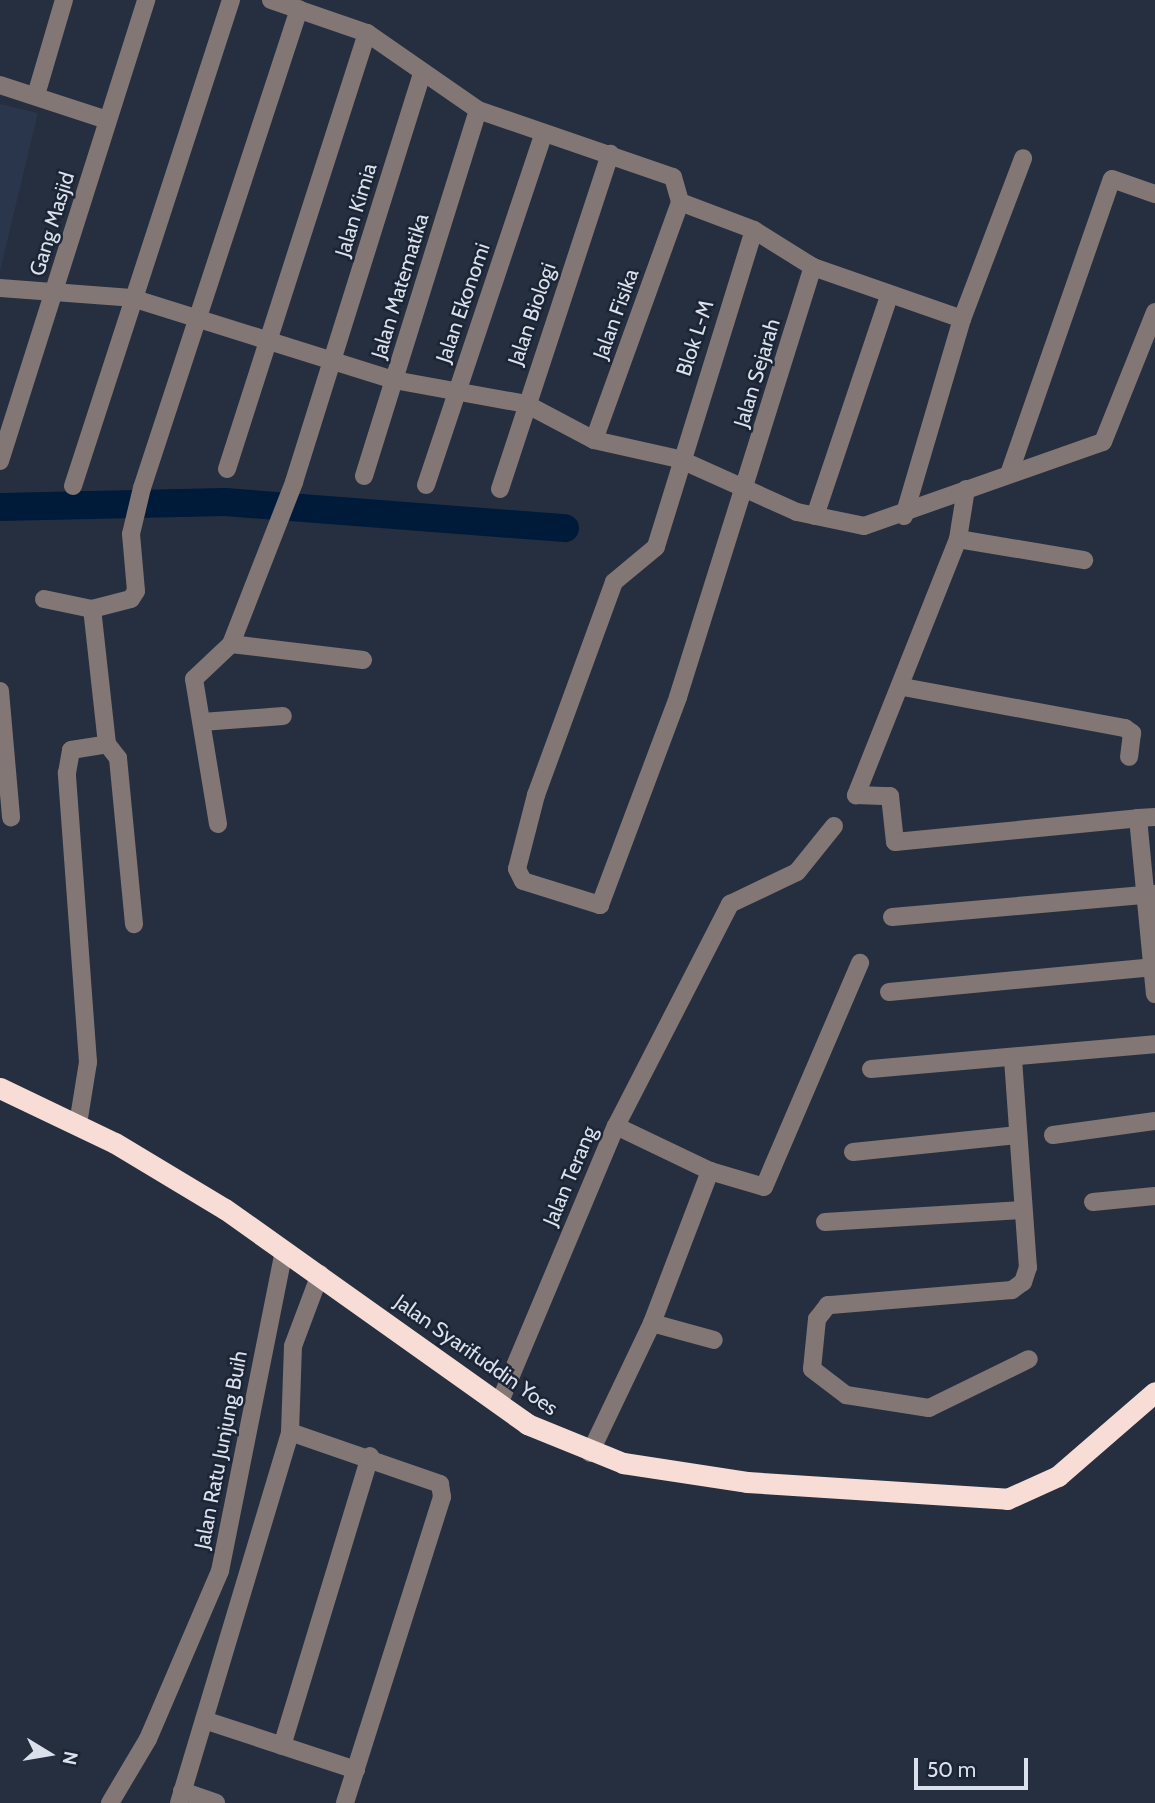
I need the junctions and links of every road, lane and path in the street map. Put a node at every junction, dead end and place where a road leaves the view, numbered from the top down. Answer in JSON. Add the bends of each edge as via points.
{"nodes":[{"id":1,"x":64,"y":0,"type":"edge"},
{"id":2,"x":146,"y":0,"type":"edge"},
{"id":3,"x":230,"y":0,"type":"edge"},
{"id":4,"x":271,"y":0,"type":"edge"},
{"id":5,"x":299,"y":9,"type":"junction"},
{"id":6,"x":367,"y":33,"type":"junction"},
{"id":7,"x":422,"y":74,"type":"junction"},
{"id":8,"x":0,"y":85,"type":"edge"},
{"id":9,"x":36,"y":95,"type":"junction"},
{"id":10,"x":478,"y":110,"type":"junction"},
{"id":11,"x":107,"y":120,"type":"junction"},
{"id":12,"x":543,"y":135,"type":"junction"},
{"id":13,"x":610,"y":154,"type":"junction"},
{"id":14,"x":1023,"y":158,"type":"dead end"},
{"id":15,"x":1155,"y":194,"type":"edge"},
{"id":16,"x":680,"y":202,"type":"junction"},
{"id":17,"x":754,"y":230,"type":"junction"},
{"id":18,"x":813,"y":267,"type":"junction"},
{"id":19,"x":0,"y":288,"type":"edge"},
{"id":20,"x":54,"y":295,"type":"junction"},
{"id":21,"x":889,"y":296,"type":"junction"},
{"id":22,"x":132,"y":298,"type":"junction"},
{"id":23,"x":1155,"y":312,"type":"edge"},
{"id":24,"x":199,"y":315,"type":"junction"},
{"id":25,"x":962,"y":319,"type":"junction"},
{"id":26,"x":267,"y":339,"type":"junction"},
{"id":27,"x":334,"y":360,"type":"junction"},
{"id":28,"x":394,"y":380,"type":"junction"},
{"id":29,"x":458,"y":390,"type":"junction"},
{"id":30,"x":526,"y":404,"type":"junction"},
{"id":31,"x":594,"y":440,"type":"junction"},
{"id":32,"x":679,"y":459,"type":"junction"},
{"id":33,"x":0,"y":461,"type":"edge"},
{"id":34,"x":228,"y":469,"type":"dead end"},
{"id":35,"x":1009,"y":474,"type":"junction"},
{"id":36,"x":364,"y":476,"type":"dead end"},
{"id":37,"x":73,"y":485,"type":"dead end"},
{"id":38,"x":426,"y":485,"type":"dead end"},
{"id":39,"x":500,"y":489,"type":"dead end"},
{"id":40,"x":966,"y":489,"type":"junction"},
{"id":41,"x":745,"y":492,"type":"junction"},
{"id":42,"x":815,"y":516,"type":"junction"},
{"id":43,"x":904,"y":516,"type":"junction"},
{"id":44,"x":958,"y":539,"type":"junction"},
{"id":45,"x":1084,"y":560,"type":"dead end"},
{"id":46,"x":614,"y":582,"type":"joint"},
{"id":47,"x":44,"y":599,"type":"dead end"},
{"id":48,"x":92,"y":609,"type":"junction"},
{"id":49,"x":230,"y":644,"type":"junction"},
{"id":50,"x":363,"y":660,"type":"dead end"},
{"id":51,"x":903,"y":687,"type":"junction"},
{"id":52,"x":0,"y":691,"type":"edge"},
{"id":53,"x":284,"y":716,"type":"dead end"},
{"id":54,"x":202,"y":722,"type":"junction"},
{"id":55,"x":107,"y":744,"type":"junction"},
{"id":56,"x":1129,"y":757,"type":"dead end"},
{"id":57,"x":1147,"y":817,"type":"edge"},
{"id":58,"x":11,"y":818,"type":"dead end"},
{"id":59,"x":218,"y":824,"type":"dead end"},
{"id":60,"x":834,"y":826,"type":"dead end"},
{"id":61,"x":1149,"y":895,"type":"edge"},
{"id":62,"x":892,"y":917,"type":"dead end"},
{"id":63,"x":134,"y":924,"type":"dead end"},
{"id":64,"x":860,"y":963,"type":"dead end"},
{"id":65,"x":1153,"y":967,"type":"edge"},
{"id":66,"x":889,"y":992,"type":"dead end"},
{"id":67,"x":1155,"y":994,"type":"edge"},
{"id":68,"x":1155,"y":1044,"type":"edge"},
{"id":69,"x":1013,"y":1059,"type":"junction"},
{"id":70,"x":871,"y":1069,"type":"dead end"},
{"id":71,"x":0,"y":1088,"type":"edge"},
{"id":72,"x":1155,"y":1121,"type":"edge"},
{"id":73,"x":78,"y":1124,"type":"junction"},
{"id":74,"x":616,"y":1126,"type":"junction"},
{"id":75,"x":1018,"y":1135,"type":"junction"},
{"id":76,"x":1053,"y":1135,"type":"dead end"},
{"id":77,"x":853,"y":1152,"type":"dead end"},
{"id":78,"x":710,"y":1171,"type":"junction"},
{"id":79,"x":1155,"y":1196,"type":"edge"},
{"id":80,"x":1093,"y":1202,"type":"dead end"},
{"id":81,"x":1023,"y":1210,"type":"junction"},
{"id":82,"x":825,"y":1222,"type":"dead end"},
{"id":83,"x":284,"y":1250,"type":"junction"},
{"id":84,"x":320,"y":1274,"type":"junction"},
{"id":85,"x":652,"y":1323,"type":"junction"},
{"id":86,"x":714,"y":1340,"type":"dead end"},
{"id":87,"x":1029,"y":1359,"type":"dead end"},
{"id":88,"x":1155,"y":1392,"type":"edge"},
{"id":89,"x":499,"y":1404,"type":"junction"},
{"id":90,"x":290,"y":1432,"type":"junction"},
{"id":91,"x":590,"y":1453,"type":"junction"},
{"id":92,"x":370,"y":1456,"type":"junction"},
{"id":93,"x":204,"y":1720,"type":"junction"},
{"id":94,"x":282,"y":1746,"type":"junction"},
{"id":95,"x":356,"y":1770,"type":"junction"},
{"id":96,"x":181,"y":1797,"type":"edge"},
{"id":97,"x":110,"y":1803,"type":"edge"},
{"id":98,"x":216,"y":1803,"type":"edge"},
{"id":99,"x":345,"y":1803,"type":"edge"}],
"edges":[{"from":1,"to":9,"type":"street"},
{"from":2,"to":11,"type":"street","name":"Gang Masjid"},
{"from":3,"to":22,"type":"street"},
{"from":4,"to":5,"type":"street"},
{"from":5,"to":6,"type":"street"},
{"from":5,"to":24,"type":"street"},
{"from":6,"to":7,"type":"street"},
{"from":6,"to":26,"type":"street"},
{"from":7,"to":10,"type":"street"},
{"from":7,"to":27,"type":"street","name":"Jalan Kimia"},
{"from":8,"to":9,"type":"street"},
{"from":9,"to":11,"type":"street"},
{"from":10,"to":12,"type":"street"},
{"from":10,"to":28,"type":"street","name":"Jalan Matematika"},
{"from":11,"to":20,"type":"street","name":"Gang Masjid"},
{"from":12,"to":13,"type":"street"},
{"from":12,"to":29,"type":"street","name":"Jalan Ekonomi"},
{"from":13,"to":16,"type":"street","via":[[673,177]]},
{"from":13,"to":30,"type":"street","name":"Jalan Biologi"},
{"from":14,"to":25,"type":"street"},
{"from":15,"to":35,"type":"street","via":[[1112,179]]},
{"from":16,"to":17,"type":"street"},
{"from":16,"to":31,"type":"street","name":"Jalan Fisika"},
{"from":17,"to":18,"type":"street"},
{"from":17,"to":32,"type":"street","name":"Blok L-M"},
{"from":18,"to":21,"type":"street"},
{"from":18,"to":41,"type":"street","name":"Jalan Sejarah"},
{"from":19,"to":20,"type":"street"},
{"from":20,"to":22,"type":"street"},
{"from":20,"to":33,"type":"street","name":"Gang Masjid"},
{"from":21,"to":25,"type":"street"},
{"from":21,"to":42,"type":"street"},
{"from":22,"to":24,"type":"street"},
{"from":22,"to":37,"type":"street"},
{"from":23,"to":35,"type":"street","via":[[1103,442]]},
{"from":24,"to":26,"type":"street"},
{"from":24,"to":48,"type":"street","via":[[131,534],[136,591],[131,599]]},
{"from":25,"to":43,"type":"street"},
{"from":26,"to":27,"type":"street"},
{"from":26,"to":34,"type":"street"},
{"from":27,"to":28,"type":"street"},
{"from":27,"to":49,"type":"street","name":"Jalan Kimia","via":[[294,482]]},
{"from":28,"to":29,"type":"street"},
{"from":28,"to":36,"type":"street","name":"Jalan Matematika"},
{"from":29,"to":30,"type":"street"},
{"from":29,"to":38,"type":"street","name":"Jalan Ekonomi"},
{"from":30,"to":31,"type":"street"},
{"from":30,"to":39,"type":"street","name":"Jalan Biologi"},
{"from":31,"to":32,"type":"street"},
{"from":32,"to":41,"type":"street"},
{"from":32,"to":46,"type":"street","name":"Blok L-M","via":[[656,547]]},
{"from":35,"to":40,"type":"street"},
{"from":40,"to":43,"type":"street"},
{"from":40,"to":44,"type":"street"},
{"from":41,"to":42,"type":"street"},
{"from":41,"to":46,"type":"street","name":"Jalan Sejarah","via":[[678,697],[600,905],[523,881],[517,869],[536,795]]},
{"from":42,"to":43,"type":"street","via":[[864,526]]},
{"from":44,"to":45,"type":"street"},
{"from":44,"to":51,"type":"street"},
{"from":47,"to":48,"type":"street"},
{"from":48,"to":55,"type":"street"},
{"from":49,"to":50,"type":"street"},
{"from":49,"to":54,"type":"street","via":[[194,679]]},
{"from":51,"to":56,"type":"street","via":[[1125,728],[1132,733]]},
{"from":51,"to":57,"type":"street","via":[[856,795],[890,796],[893,842]]},
{"from":52,"to":58,"type":"street"},
{"from":53,"to":54,"type":"street"},
{"from":54,"to":59,"type":"street"},
{"from":55,"to":63,"type":"street","via":[[118,758]]},
{"from":55,"to":73,"type":"street","via":[[71,750],[66,773],[88,1062]]},
{"from":57,"to":61,"type":"street"},
{"from":60,"to":74,"type":"street","via":[[797,872],[730,904]]},
{"from":61,"to":62,"type":"street"},
{"from":61,"to":65,"type":"street"},
{"from":64,"to":78,"type":"street","name":"Jalan Terang","via":[[772,1177],[757,1188]]},
{"from":65,"to":66,"type":"street"},
{"from":65,"to":67,"type":"street"},
{"from":68,"to":69,"type":"street"},
{"from":69,"to":70,"type":"street"},
{"from":69,"to":75,"type":"street"},
{"from":71,"to":73,"type":"highway","name":"Jalan Syarifuddin Yoes"},
{"from":72,"to":76,"type":"street"},
{"from":73,"to":83,"type":"highway","name":"Jalan Syarifuddin Yoes"},
{"from":74,"to":78,"type":"street","name":"Jalan Terang"},
{"from":74,"to":89,"type":"street","name":"Jalan Terang"},
{"from":75,"to":77,"type":"street"},
{"from":75,"to":81,"type":"street"},
{"from":78,"to":85,"type":"street"},
{"from":79,"to":80,"type":"street"},
{"from":81,"to":82,"type":"street"},
{"from":81,"to":87,"type":"street","via":[[1028,1267],[1023,1282],[1012,1290],[828,1305],[817,1319],[813,1368],[846,1395],[929,1408]]},
{"from":83,"to":84,"type":"highway","name":"Jalan Syarifuddin Yoes"},
{"from":83,"to":97,"type":"street","name":"Jalan Ratu Junjung Buih","via":[[220,1571],[148,1739]]},
{"from":84,"to":89,"type":"highway","name":"Jalan Syarifuddin Yoes"},
{"from":84,"to":90,"type":"street","via":[[293,1346]]},
{"from":85,"to":86,"type":"street"},
{"from":85,"to":91,"type":"street"},
{"from":88,"to":91,"type":"highway","name":"Jalan Syarifuddin Yoes","via":[[1058,1476],[1007,1499],[747,1482]]},
{"from":89,"to":91,"type":"highway","name":"Jalan Syarifuddin Yoes"},
{"from":90,"to":92,"type":"street"},
{"from":90,"to":93,"type":"street"},
{"from":92,"to":94,"type":"street"},
{"from":92,"to":95,"type":"street","via":[[431,1477],[442,1497]]},
{"from":93,"to":94,"type":"street"},
{"from":93,"to":96,"type":"street"},
{"from":94,"to":95,"type":"street"},
{"from":95,"to":99,"type":"street"},
{"from":96,"to":98,"type":"street"}]}
